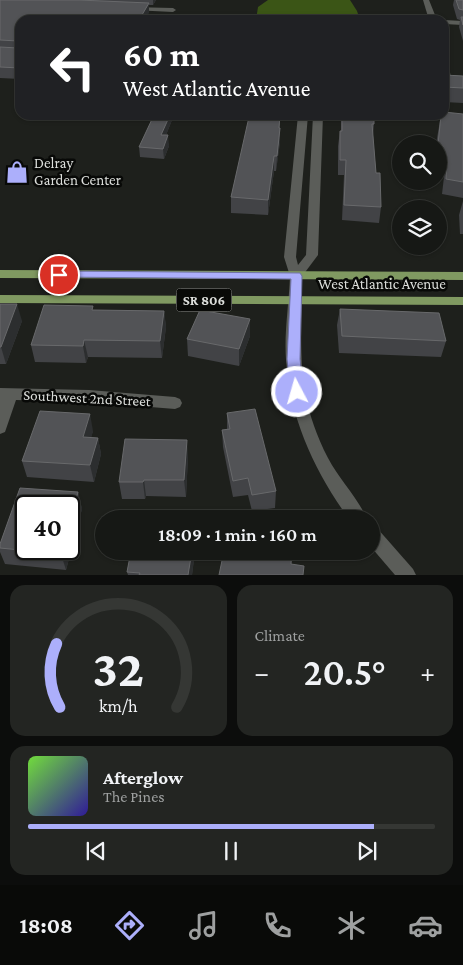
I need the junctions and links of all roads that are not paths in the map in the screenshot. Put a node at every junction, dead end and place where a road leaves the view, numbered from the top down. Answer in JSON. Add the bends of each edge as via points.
{"nodes":[{"id":1,"x":426,"y":0,"type":"edge"},
{"id":2,"x":125,"y":8,"type":"edge"},
{"id":3,"x":170,"y":15,"type":"edge"},
{"id":4,"x":431,"y":15,"type":"edge"},
{"id":5,"x":449,"y":22,"type":"edge"},
{"id":6,"x":463,"y":23,"type":"edge"},
{"id":7,"x":303,"y":120,"type":"edge"},
{"id":8,"x":318,"y":120,"type":"edge"},
{"id":9,"x":0,"y":274,"type":"edge"},
{"id":10,"x":296,"y":276,"type":"junction"},
{"id":11,"x":463,"y":276,"type":"edge"},
{"id":12,"x":0,"y":298,"type":"edge"},
{"id":13,"x":296,"y":300,"type":"junction"},
{"id":14,"x":463,"y":301,"type":"edge"},
{"id":15,"x":5,"y":394,"type":"edge"},
{"id":16,"x":175,"y":403,"type":"dead end"},
{"id":17,"x":0,"y":428,"type":"edge"},
{"id":18,"x":352,"y":510,"type":"edge"},
{"id":19,"x":380,"y":544,"type":"edge"},
{"id":20,"x":407,"y":575,"type":"edge"}],
"edges":[{"from":1,"to":4,"type":"street"},
{"from":2,"to":3,"type":"street","via":[[174,7]]},
{"from":5,"to":6,"type":"street"},
{"from":7,"to":10,"type":"street","via":[[290,258]]},
{"from":8,"to":10,"type":"street","via":[[312,255]]},
{"from":9,"to":10,"type":"main road","name":"West Atlantic Avenue","number":"SR 806"},
{"from":10,"to":11,"type":"main road","name":"West Atlantic Avenue","number":"SR 806"},
{"from":10,"to":13,"type":"street"},
{"from":12,"to":13,"type":"main road","name":"West Atlantic Avenue","number":"SR 806"},
{"from":13,"to":14,"type":"main road","name":"West Atlantic Avenue","number":"SR 806"},
{"from":13,"to":18,"type":"street","via":[[293,359],[306,426],[321,462]]},
{"from":15,"to":16,"type":"street","name":"Southwest 2nd Street"},
{"from":15,"to":17,"type":"street"},
{"from":19,"to":20,"type":"street"}]}
